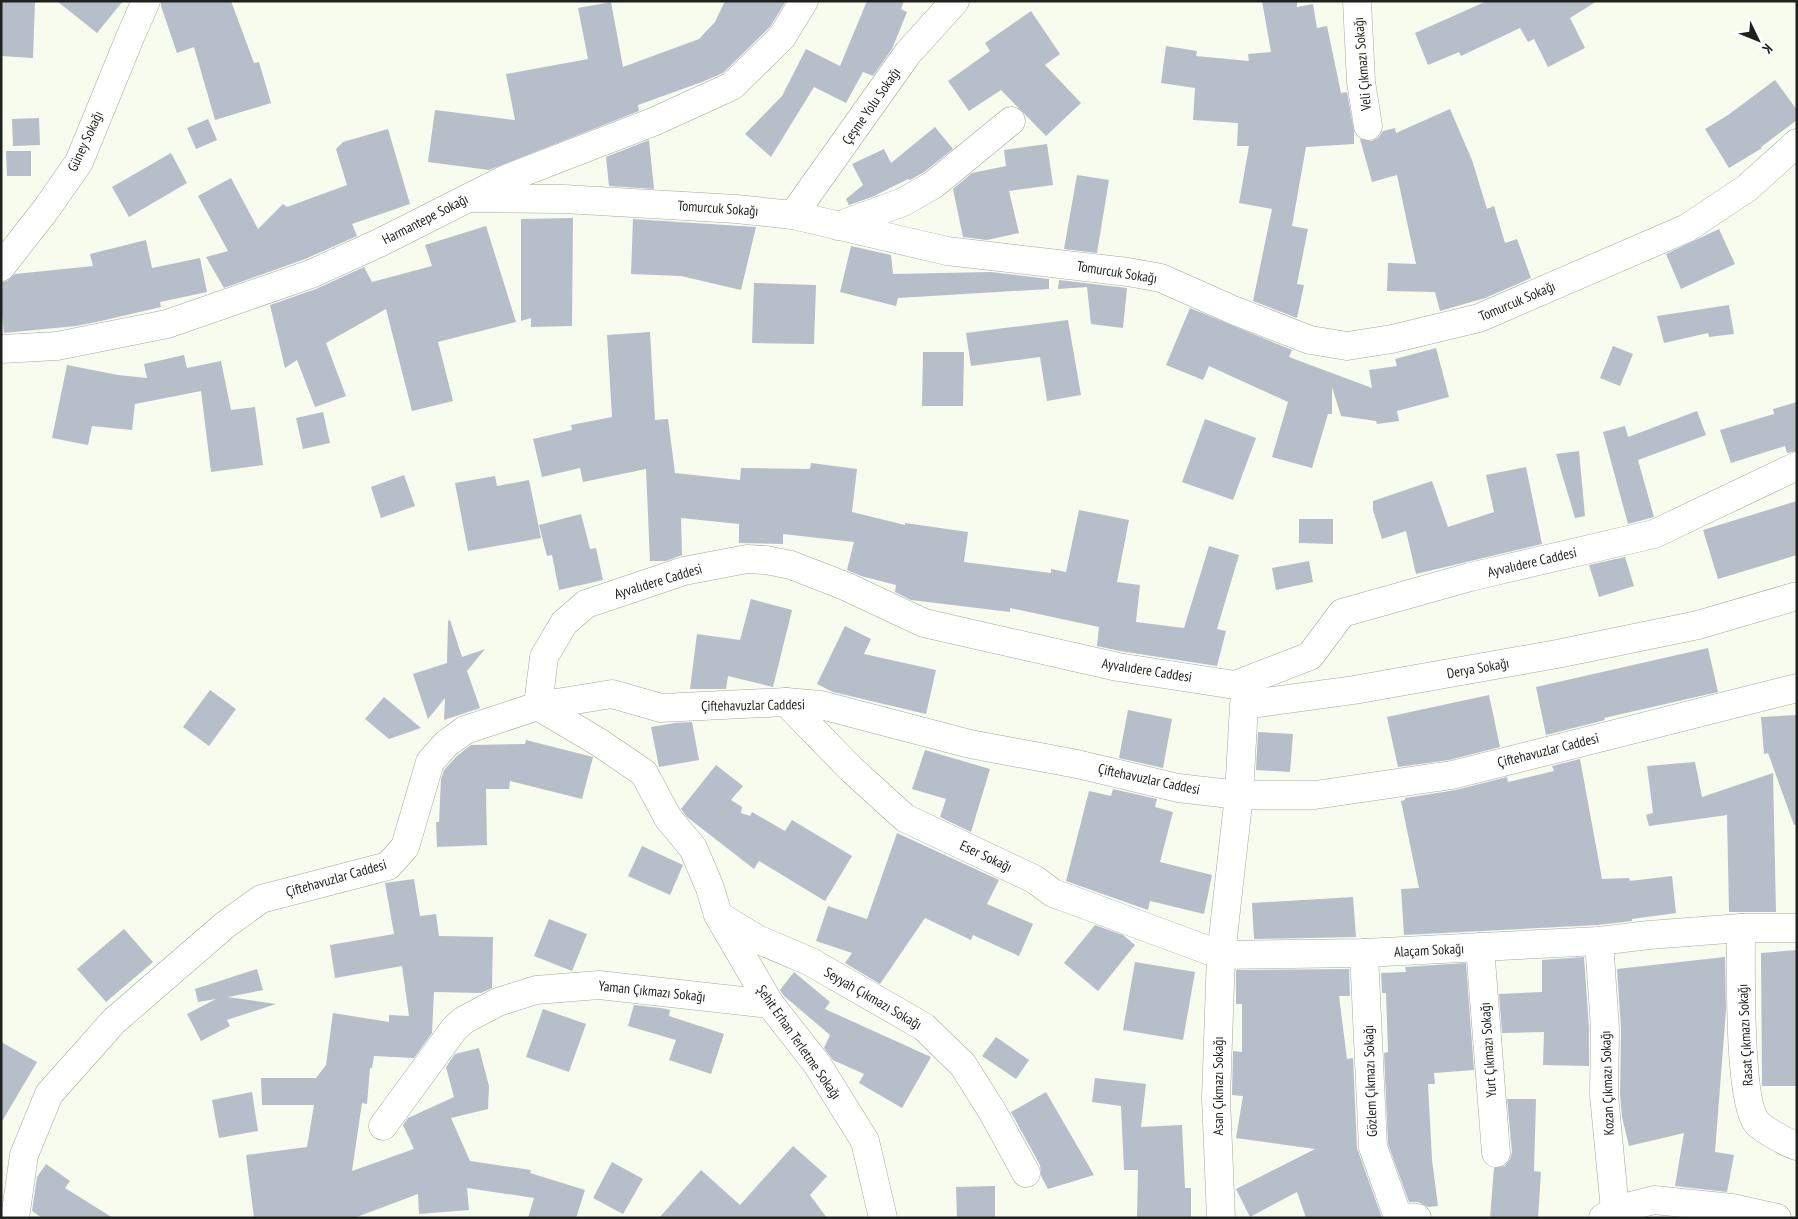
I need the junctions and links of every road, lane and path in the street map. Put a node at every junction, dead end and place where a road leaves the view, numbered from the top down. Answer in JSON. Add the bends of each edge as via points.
{"nodes":[{"id":1,"x":146,"y":1,"type":"edge"},
{"id":2,"x":804,"y":1,"type":"edge"},
{"id":3,"x":955,"y":1,"type":"edge"},
{"id":4,"x":1357,"y":1,"type":"edge"},
{"id":5,"x":1011,"y":122,"type":"dead end"},
{"id":6,"x":1368,"y":126,"type":"dead end"},
{"id":7,"x":1797,"y":143,"type":"edge"},
{"id":8,"x":469,"y":198,"type":"junction"},
{"id":9,"x":793,"y":215,"type":"junction"},
{"id":10,"x":838,"y":226,"type":"junction"},
{"id":11,"x":1,"y":267,"type":"edge"},
{"id":12,"x":1,"y":350,"type":"edge"},
{"id":13,"x":1797,"y":466,"type":"edge"},
{"id":14,"x":1797,"y":596,"type":"edge"},
{"id":15,"x":1797,"y":688,"type":"edge"},
{"id":16,"x":1239,"y":695,"type":"junction"},
{"id":17,"x":786,"y":702,"type":"junction"},
{"id":18,"x":538,"y":706,"type":"junction"},
{"id":19,"x":1239,"y":795,"type":"junction"},
{"id":20,"x":718,"y":915,"type":"junction"},
{"id":21,"x":1741,"y":928,"type":"junction"},
{"id":22,"x":1797,"y":928,"type":"edge"},
{"id":23,"x":1599,"y":941,"type":"junction"},
{"id":24,"x":1480,"y":947,"type":"junction"},
{"id":25,"x":1364,"y":953,"type":"junction"},
{"id":26,"x":1222,"y":955,"type":"junction"},
{"id":27,"x":770,"y":1004,"type":"junction"},
{"id":28,"x":383,"y":1126,"type":"dead end"},
{"id":29,"x":1797,"y":1146,"type":"edge"},
{"id":30,"x":1496,"y":1153,"type":"dead end"},
{"id":31,"x":1026,"y":1172,"type":"dead end"},
{"id":32,"x":1609,"y":1214,"type":"edge"},
{"id":33,"x":14,"y":1218,"type":"edge"},
{"id":34,"x":883,"y":1218,"type":"edge"},
{"id":35,"x":1221,"y":1218,"type":"edge"},
{"id":36,"x":1417,"y":1218,"type":"edge"},
{"id":37,"x":1776,"y":1218,"type":"edge"}],
"edges":[{"from":1,"to":11,"type":"street","name":"Güney Sokağı","via":[[79,162],[48,208]]},
{"from":2,"to":8,"type":"street","name":"Harmantepe Sokağı","via":[[782,38],[732,86],[653,122],[508,178]]},
{"from":3,"to":9,"type":"street","name":"Çeşme Yolu Sokağı","via":[[908,53]]},
{"from":4,"to":6,"type":"street","name":"Veli Çıkmazı Sokağı","via":[[1361,82]]},
{"from":5,"to":10,"type":"street","via":[[933,185],[903,202]]},
{"from":7,"to":10,"type":"street","name":"Tomurcuk Sokağı","via":[[1747,188],[1687,228],[1479,318],[1347,346],[1310,340],[1161,278],[947,251]]},
{"from":8,"to":9,"type":"street","name":"Tomurcuk Sokağı","via":[[564,199]]},
{"from":8,"to":12,"type":"street","name":"Harmantepe Sokağı","via":[[311,274],[167,324],[57,346]]},
{"from":9,"to":10,"type":"street","name":"Tomurcuk Sokağı"},
{"from":13,"to":16,"type":"street","name":"Ayvalıdere Caddesi","via":[[1654,534],[1470,577],[1342,613],[1310,656]]},
{"from":14,"to":16,"type":"street","name":"Derya Sokağı","via":[[1698,625],[1557,654],[1354,690]]},
{"from":15,"to":19,"type":"street","name":"Çiftehavuzlar Caddesi","via":[[1452,774],[1315,795]]},
{"from":16,"to":18,"type":"street","name":"Ayvalıdere Caddesi","via":[[924,624],[845,586],[791,565],[747,559],[684,571],[586,604],[564,623],[544,657]]},
{"from":16,"to":19,"type":"street"},
{"from":17,"to":18,"type":"street","name":"Çiftehavuzlar Caddesi","via":[[661,708],[612,694]]},
{"from":17,"to":19,"type":"street","name":"Çiftehavuzlar Caddesi","via":[[821,705],[970,744],[1077,764],[1178,788]]},
{"from":17,"to":26,"type":"street","name":"Eser Sokağı","via":[[851,769],[905,818],[1034,879],[1053,892]]},
{"from":18,"to":20,"type":"street","name":"Şehit Erhan Terletme Sokağı","via":[[644,773],[668,818],[693,848]]},
{"from":18,"to":33,"type":"street","name":"Çiftehavuzlar Caddesi","via":[[466,730],[446,744],[430,762],[405,847],[388,866],[261,899],[225,925],[114,1021],[49,1094],[24,1155]]},
{"from":19,"to":26,"type":"street"},
{"from":20,"to":27,"type":"street","name":"Şehit Erhan Terletme Sokağı"},
{"from":20,"to":31,"type":"street","name":"Seyyah Çıkmazı Sokağı","via":[[757,939],[811,962],[924,1027],[963,1065]]},
{"from":21,"to":22,"type":"street","name":"Alaçam Sokağı"},
{"from":21,"to":23,"type":"street","name":"Alaçam Sokağı"},
{"from":21,"to":29,"type":"street","name":"Rasat Çıkmazı Sokağı","via":[[1743,1052],[1749,1101],[1756,1122]]},
{"from":23,"to":24,"type":"street","name":"Alaçam Sokağı"},
{"from":23,"to":32,"type":"street","name":"Kozan Çıkmazı Sokağı","via":[[1605,1028]]},
{"from":24,"to":25,"type":"street","name":"Alaçam Sokağı"},
{"from":24,"to":30,"type":"street","name":"Yurt Çıkmazı Sokağı"},
{"from":25,"to":26,"type":"street","name":"Alaçam Sokağı"},
{"from":25,"to":36,"type":"street","name":"Gözlem Çıkmazı Sokağı","via":[[1373,1147],[1398,1217]]},
{"from":26,"to":35,"type":"street","name":"Asan Çıkmazı Sokağı","via":[[1216,1098]]},
{"from":27,"to":28,"type":"street","name":"Yaman Çıkmazı Sokağı","via":[[599,984],[536,990],[498,1002],[464,1020]]},
{"from":27,"to":34,"type":"street","name":"Şehit Erhan Terletme Sokağı","via":[[817,1064],[865,1141]]},
{"from":32,"to":37,"type":"street","via":[[1654,1200],[1732,1208]]}]}
